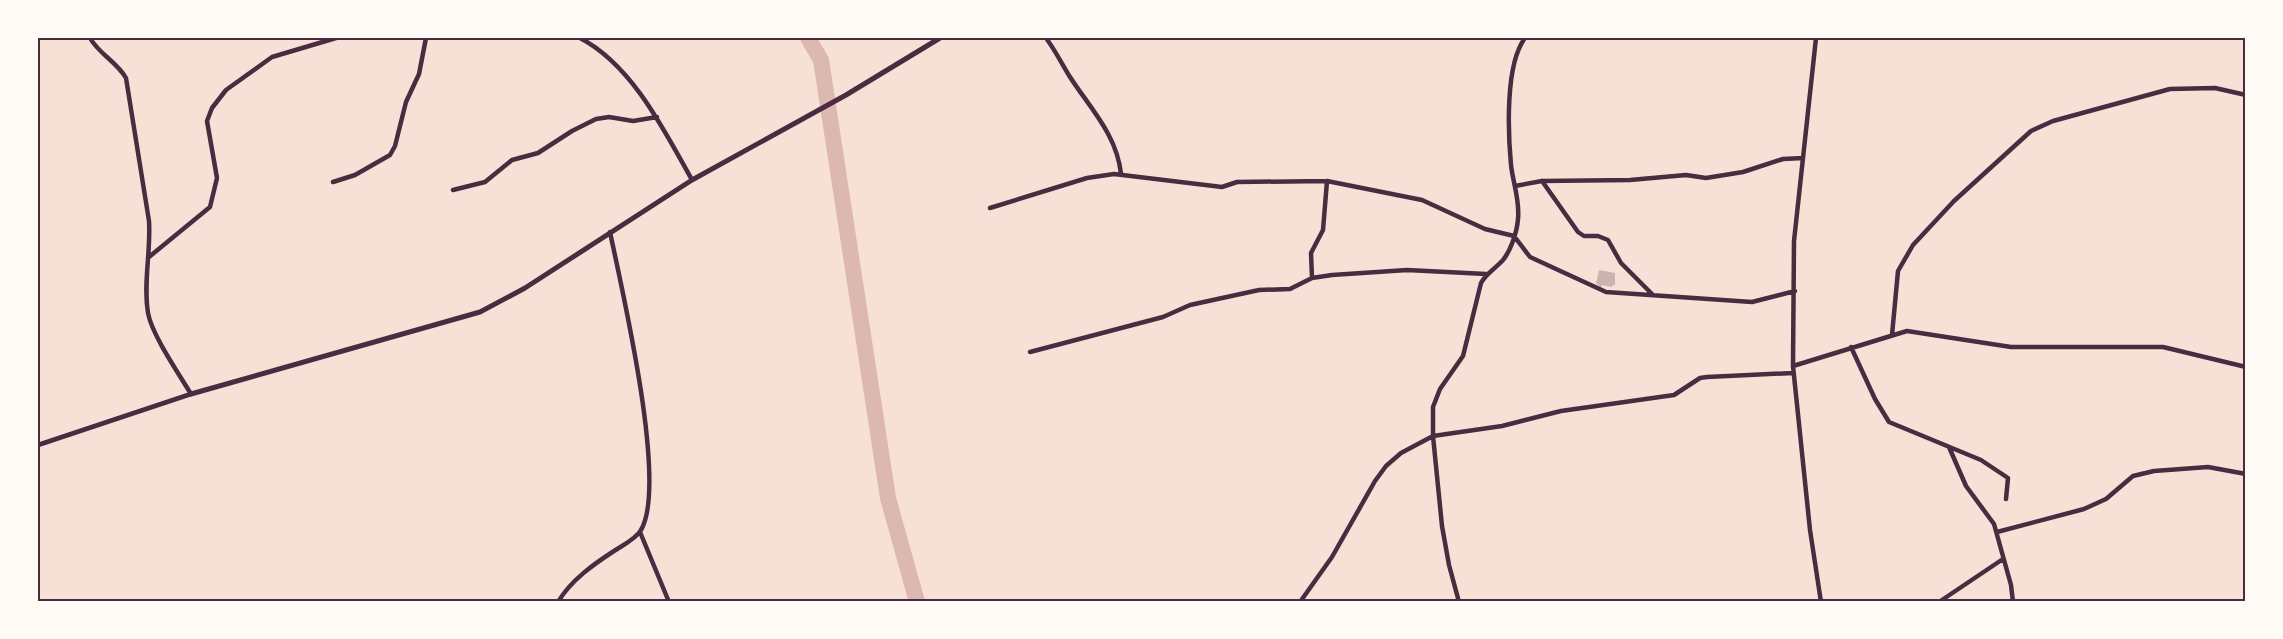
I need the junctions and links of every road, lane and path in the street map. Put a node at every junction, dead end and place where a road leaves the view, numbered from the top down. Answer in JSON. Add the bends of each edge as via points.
{"nodes":[{"id":1,"x":90,"y":38,"type":"edge"},
{"id":2,"x":336,"y":38,"type":"edge"},
{"id":3,"x":426,"y":38,"type":"edge"},
{"id":4,"x":580,"y":38,"type":"edge"},
{"id":5,"x":940,"y":38,"type":"edge"},
{"id":6,"x":1046,"y":38,"type":"edge"},
{"id":7,"x":1525,"y":38,"type":"edge"},
{"id":8,"x":1816,"y":38,"type":"edge"},
{"id":9,"x":2246,"y":95,"type":"edge"},
{"id":10,"x":657,"y":117,"type":"junction"},
{"id":11,"x":1803,"y":158,"type":"junction"},
{"id":12,"x":1121,"y":174,"type":"junction"},
{"id":13,"x":692,"y":180,"type":"junction"},
{"id":14,"x":1327,"y":181,"type":"junction"},
{"id":15,"x":334,"y":182,"type":"dead end"},
{"id":16,"x":1542,"y":182,"type":"junction"},
{"id":17,"x":1515,"y":186,"type":"junction"},
{"id":18,"x":453,"y":190,"type":"dead end"},
{"id":19,"x":990,"y":208,"type":"dead end"},
{"id":20,"x":610,"y":232,"type":"junction"},
{"id":21,"x":1514,"y":236,"type":"junction"},
{"id":22,"x":149,"y":257,"type":"junction"},
{"id":23,"x":1486,"y":274,"type":"junction"},
{"id":24,"x":1312,"y":278,"type":"junction"},
{"id":25,"x":1794,"y":291,"type":"junction"},
{"id":26,"x":1652,"y":294,"type":"junction"},
{"id":27,"x":1892,"y":335,"type":"junction"},
{"id":28,"x":1852,"y":347,"type":"junction"},
{"id":29,"x":1030,"y":352,"type":"dead end"},
{"id":30,"x":1793,"y":366,"type":"junction"},
{"id":31,"x":2246,"y":367,"type":"edge"},
{"id":32,"x":1793,"y":373,"type":"junction"},
{"id":33,"x":191,"y":394,"type":"junction"},
{"id":34,"x":1433,"y":436,"type":"junction"},
{"id":35,"x":38,"y":445,"type":"edge"},
{"id":36,"x":1949,"y":447,"type":"junction"},
{"id":37,"x":2246,"y":474,"type":"edge"},
{"id":38,"x":2006,"y":499,"type":"dead end"},
{"id":39,"x":640,"y":532,"type":"junction"},
{"id":40,"x":1997,"y":532,"type":"junction"},
{"id":41,"x":2003,"y":559,"type":"junction"},
{"id":42,"x":558,"y":602,"type":"edge"},
{"id":43,"x":669,"y":602,"type":"edge"},
{"id":44,"x":1300,"y":602,"type":"edge"},
{"id":45,"x":1459,"y":602,"type":"edge"},
{"id":46,"x":1821,"y":602,"type":"edge"},
{"id":47,"x":1939,"y":602,"type":"edge"},
{"id":48,"x":2013,"y":602,"type":"edge"}],
"edges":[{"from":1,"to":22,"type":"street","via":[[126,78],[149,221]]},
{"from":2,"to":22,"type":"street","via":[[272,57],[226,90],[212,108],[207,121],[217,178],[210,207]]},
{"from":3,"to":15,"type":"street","via":[[419,74],[406,102],[390,154],[356,175]]},
{"from":4,"to":10,"type":"street","via":[[606,54]]},
{"from":5,"to":13,"type":"street"},
{"from":6,"to":12,"type":"street","via":[[1099,116],[1116,150]]},
{"from":7,"to":17,"type":"street","via":[[1515,56],[1511,73],[1511,165]]},
{"from":8,"to":11,"type":"street"},
{"from":9,"to":27,"type":"street","via":[[2215,88],[2170,89],[2053,121],[2031,131],[1954,201],[1913,245],[1898,271]]},
{"from":10,"to":13,"type":"street"},
{"from":10,"to":18,"type":"street","via":[[633,121],[609,117],[596,119],[538,153],[512,160],[485,182]]},
{"from":11,"to":16,"type":"street","via":[[1783,159],[1743,172],[1706,178],[1686,175]]},
{"from":11,"to":25,"type":"street","via":[[1794,242]]},
{"from":12,"to":14,"type":"street","via":[[1222,188],[1237,182]]},
{"from":12,"to":19,"type":"street","via":[[1087,178]]},
{"from":13,"to":20,"type":"street"},
{"from":14,"to":21,"type":"street","via":[[1422,200],[1486,229]]},
{"from":14,"to":24,"type":"street","via":[[1324,230],[1311,253]]},
{"from":16,"to":17,"type":"street"},
{"from":16,"to":26,"type":"street","via":[[1578,232],[1608,240],[1621,263]]},
{"from":17,"to":21,"type":"street","via":[[1519,205]]},
{"from":20,"to":33,"type":"street","via":[[526,288],[480,312]]},
{"from":20,"to":39,"type":"street","via":[[640,387],[647,447],[650,494],[648,515]]},
{"from":21,"to":23,"type":"street","via":[[1505,257]]},
{"from":21,"to":26,"type":"street","via":[[1530,257],[1594,288],[1606,292]]},
{"from":22,"to":33,"type":"street","via":[[148,315]]},
{"from":23,"to":24,"type":"street","via":[[1388,271]]},
{"from":23,"to":34,"type":"street","via":[[1463,356],[1440,389],[1433,407]]},
{"from":24,"to":29,"type":"street","via":[[1290,289],[1259,290],[1190,305],[1163,318]]},
{"from":25,"to":26,"type":"street","via":[[1752,302]]},
{"from":25,"to":30,"type":"street"},
{"from":27,"to":28,"type":"street"},
{"from":27,"to":31,"type":"street","via":[[1915,332],[2011,347],[2163,347]]},
{"from":28,"to":30,"type":"street"},
{"from":28,"to":36,"type":"street","via":[[1889,422]]},
{"from":30,"to":32,"type":"street"},
{"from":32,"to":34,"type":"street","via":[[1700,378],[1674,395],[1561,411],[1502,426]]},
{"from":32,"to":46,"type":"street"},
{"from":33,"to":35,"type":"street"},
{"from":34,"to":44,"type":"street","via":[[1401,453],[1386,466],[1332,557]]},
{"from":34,"to":45,"type":"street","via":[[1442,526]]},
{"from":36,"to":38,"type":"street","via":[[1981,460],[2008,478]]},
{"from":36,"to":40,"type":"street","via":[[1963,482],[1991,518]]},
{"from":37,"to":40,"type":"street","via":[[2208,467],[2154,471],[2133,476],[2106,499],[2084,509]]},
{"from":39,"to":42,"type":"street","via":[[580,577]]},
{"from":39,"to":43,"type":"street"},
{"from":40,"to":41,"type":"street"},
{"from":41,"to":47,"type":"street"},
{"from":41,"to":48,"type":"street"}]}
